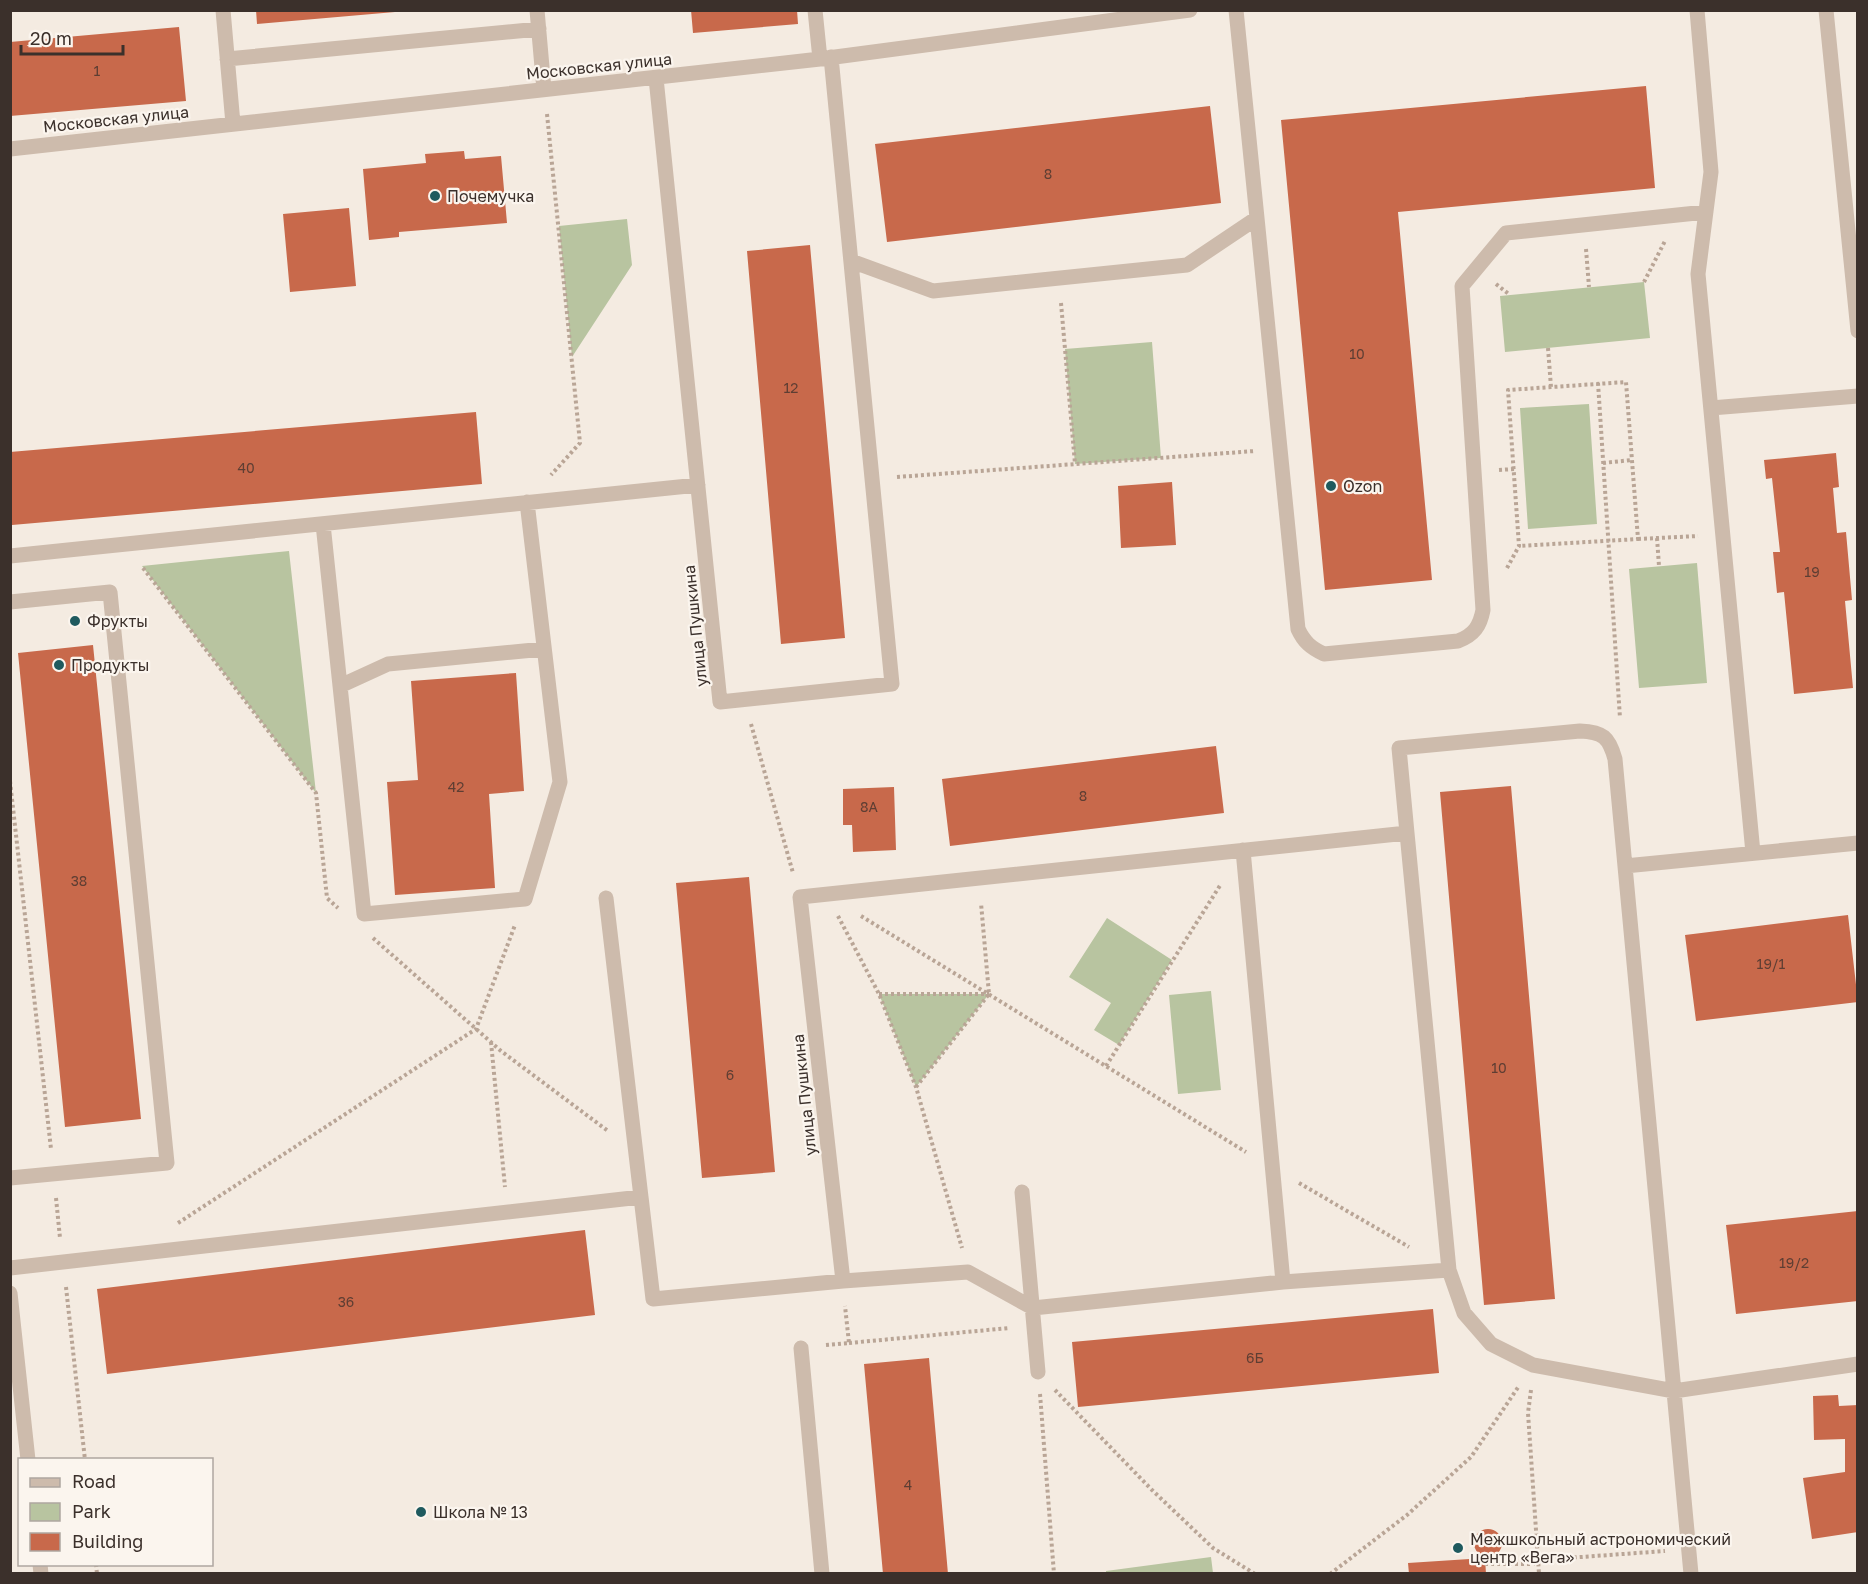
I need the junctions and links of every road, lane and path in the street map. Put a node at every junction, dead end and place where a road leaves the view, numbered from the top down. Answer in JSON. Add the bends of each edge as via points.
{"nodes":[{"id":1,"x":223,"y":10,"type":"edge"},
{"id":2,"x":537,"y":10,"type":"edge"},
{"id":3,"x":815,"y":10,"type":"edge"},
{"id":4,"x":1190,"y":10,"type":"edge"},
{"id":5,"x":1236,"y":10,"type":"edge"},
{"id":6,"x":1697,"y":10,"type":"edge"},
{"id":7,"x":1826,"y":10,"type":"edge"},
{"id":8,"x":1185,"y":11,"type":"edge"},
{"id":9,"x":538,"y":29,"type":"junction"},
{"id":10,"x":825,"y":58,"type":"junction"},
{"id":11,"x":227,"y":59,"type":"junction"},
{"id":12,"x":656,"y":78,"type":"junction"},
{"id":13,"x":544,"y":90,"type":"junction"},
{"id":14,"x":233,"y":124,"type":"junction"},
{"id":15,"x":10,"y":149,"type":"edge"},
{"id":16,"x":1706,"y":212,"type":"junction"},
{"id":17,"x":1679,"y":214,"type":"junction"},
{"id":18,"x":1257,"y":219,"type":"junction"},
{"id":19,"x":1584,"y":225,"type":"junction"},
{"id":20,"x":851,"y":261,"type":"junction"},
{"id":21,"x":1059,"y":278,"type":"junction"},
{"id":22,"x":1644,"y":282,"type":"dead end"},
{"id":23,"x":1588,"y":287,"type":"dead end"},
{"id":24,"x":1857,"y":331,"type":"edge"},
{"id":25,"x":1548,"y":348,"type":"dead end"},
{"id":26,"x":1598,"y":383,"type":"junction"},
{"id":27,"x":1551,"y":387,"type":"junction"},
{"id":28,"x":1857,"y":396,"type":"edge"},
{"id":29,"x":1711,"y":408,"type":"junction"},
{"id":30,"x":1280,"y":450,"type":"junction"},
{"id":31,"x":1632,"y":460,"type":"junction"},
{"id":32,"x":1603,"y":463,"type":"junction"},
{"id":33,"x":1075,"y":464,"type":"junction"},
{"id":34,"x":873,"y":479,"type":"junction"},
{"id":35,"x":698,"y":484,"type":"junction"},
{"id":36,"x":527,"y":502,"type":"junction"},
{"id":37,"x":323,"y":524,"type":"junction"},
{"id":38,"x":1722,"y":535,"type":"junction"},
{"id":39,"x":1638,"y":538,"type":"junction"},
{"id":40,"x":1657,"y":538,"type":"junction"},
{"id":41,"x":1608,"y":541,"type":"junction"},
{"id":42,"x":10,"y":556,"type":"edge"},
{"id":43,"x":1659,"y":566,"type":"dead end"},
{"id":44,"x":10,"y":602,"type":"edge"},
{"id":45,"x":544,"y":649,"type":"junction"},
{"id":46,"x":340,"y":686,"type":"junction"},
{"id":47,"x":744,"y":699,"type":"junction"},
{"id":48,"x":1621,"y":726,"type":"dead end"},
{"id":49,"x":10,"y":781,"type":"edge"},
{"id":50,"x":1407,"y":833,"type":"junction"},
{"id":51,"x":1857,"y":843,"type":"edge"},
{"id":52,"x":1243,"y":850,"type":"junction"},
{"id":53,"x":1753,"y":854,"type":"junction"},
{"id":54,"x":1625,"y":866,"type":"junction"},
{"id":55,"x":979,"y":878,"type":"junction"},
{"id":56,"x":826,"y":894,"type":"junction"},
{"id":57,"x":800,"y":897,"type":"junction"},
{"id":58,"x":606,"y":898,"type":"dead end"},
{"id":59,"x":525,"y":899,"type":"junction"},
{"id":60,"x":879,"y":994,"type":"junction"},
{"id":61,"x":989,"y":994,"type":"junction"},
{"id":62,"x":490,"y":1041,"type":"dead end"},
{"id":63,"x":1106,"y":1066,"type":"junction"},
{"id":64,"x":916,"y":1087,"type":"junction"},
{"id":65,"x":1272,"y":1168,"type":"junction"},
{"id":66,"x":54,"y":1174,"type":"junction"},
{"id":67,"x":10,"y":1178,"type":"edge"},
{"id":68,"x":1022,"y":1192,"type":"dead end"},
{"id":69,"x":641,"y":1197,"type":"junction"},
{"id":70,"x":508,"y":1212,"type":"junction"},
{"id":71,"x":178,"y":1223,"type":"dead end"},
{"id":72,"x":63,"y":1262,"type":"junction"},
{"id":73,"x":10,"y":1268,"type":"edge"},
{"id":74,"x":1449,"y":1270,"type":"junction"},
{"id":75,"x":968,"y":1272,"type":"junction"},
{"id":76,"x":843,"y":1281,"type":"junction"},
{"id":77,"x":1283,"y":1282,"type":"junction"},
{"id":78,"x":10,"y":1293,"type":"edge"},
{"id":79,"x":845,"y":1303,"type":"dead end"},
{"id":80,"x":1033,"y":1308,"type":"junction"},
{"id":81,"x":849,"y":1343,"type":"junction"},
{"id":82,"x":801,"y":1348,"type":"joint"},
{"id":83,"x":1857,"y":1364,"type":"edge"},
{"id":84,"x":1533,"y":1365,"type":"junction"},
{"id":85,"x":1038,"y":1372,"type":"junction"},
{"id":86,"x":1674,"y":1391,"type":"junction"},
{"id":87,"x":17,"y":1414,"type":"edge"},
{"id":88,"x":28,"y":1458,"type":"edge"},
{"id":89,"x":85,"y":1458,"type":"edge"},
{"id":90,"x":1689,"y":1549,"type":"junction"},
{"id":91,"x":1539,"y":1560,"type":"junction"},
{"id":92,"x":1485,"y":1564,"type":"dead end"},
{"id":93,"x":822,"y":1574,"type":"edge"},
{"id":94,"x":1054,"y":1574,"type":"edge"},
{"id":95,"x":1255,"y":1574,"type":"edge"},
{"id":96,"x":1330,"y":1574,"type":"edge"},
{"id":97,"x":1539,"y":1574,"type":"edge"},
{"id":98,"x":1691,"y":1574,"type":"edge"}],
"edges":[{"from":1,"to":11,"type":"street"},
{"from":2,"to":9,"type":"street"},
{"from":3,"to":10,"type":"street"},
{"from":4,"to":8,"type":"street","name":"Московская улица"},
{"from":5,"to":18,"type":"street"},
{"from":6,"to":16,"type":"street","via":[[1711,172]]},
{"from":7,"to":24,"type":"street"},
{"from":8,"to":10,"type":"street","name":"Московская улица"},
{"from":9,"to":11,"type":"street"},
{"from":9,"to":13,"type":"street"},
{"from":10,"to":12,"type":"street","name":"Московская улица"},
{"from":10,"to":20,"type":"street"},
{"from":11,"to":14,"type":"street"},
{"from":12,"to":13,"type":"street","name":"Московская улица"},
{"from":12,"to":35,"type":"street","name":"улица Пушкина"},
{"from":13,"to":14,"type":"street","name":"Московская улица"},
{"from":13,"to":36,"type":"path","via":[[580,443]]},
{"from":14,"to":15,"type":"street","name":"Московская улица"},
{"from":16,"to":17,"type":"street"},
{"from":16,"to":29,"type":"street","via":[[1698,274]]},
{"from":17,"to":19,"type":"street"},
{"from":17,"to":22,"type":"path"},
{"from":18,"to":21,"type":"street","via":[[1187,265]]},
{"from":18,"to":30,"type":"street"},
{"from":19,"to":23,"type":"path"},
{"from":19,"to":30,"type":"street","via":[[1506,233],[1462,286],[1483,610],[1476,630],[1468,638],[1324,654],[1303,641],[1298,629]]},
{"from":20,"to":21,"type":"street","via":[[933,291]]},
{"from":20,"to":34,"type":"street"},
{"from":21,"to":33,"type":"path"},
{"from":25,"to":27,"type":"path"},
{"from":26,"to":27,"type":"path"},
{"from":26,"to":31,"type":"path","via":[[1626,382]]},
{"from":26,"to":32,"type":"path"},
{"from":27,"to":41,"type":"path","via":[[1509,390],[1519,546]]},
{"from":28,"to":29,"type":"street"},
{"from":29,"to":38,"type":"street"},
{"from":30,"to":33,"type":"path"},
{"from":31,"to":32,"type":"path"},
{"from":31,"to":39,"type":"path"},
{"from":32,"to":41,"type":"path"},
{"from":33,"to":34,"type":"path"},
{"from":34,"to":47,"type":"street","via":[[892,684]]},
{"from":35,"to":36,"type":"street"},
{"from":35,"to":47,"type":"street","name":"улица Пушкина","via":[[720,702]]},
{"from":36,"to":37,"type":"street"},
{"from":36,"to":45,"type":"street"},
{"from":37,"to":42,"type":"street"},
{"from":37,"to":46,"type":"street"},
{"from":38,"to":40,"type":"path"},
{"from":38,"to":53,"type":"street"},
{"from":39,"to":40,"type":"path"},
{"from":39,"to":41,"type":"path"},
{"from":40,"to":43,"type":"path"},
{"from":41,"to":48,"type":"path"},
{"from":44,"to":66,"type":"street","via":[[110,592],[166,1163]]},
{"from":45,"to":46,"type":"street","via":[[388,664]]},
{"from":45,"to":59,"type":"street","via":[[560,782]]},
{"from":46,"to":59,"type":"street","via":[[364,914]]},
{"from":47,"to":57,"type":"path"},
{"from":49,"to":66,"type":"path"},
{"from":50,"to":52,"type":"street"},
{"from":50,"to":54,"type":"street","via":[[1399,747],[1596,732],[1610,744],[1615,759]]},
{"from":50,"to":74,"type":"street"},
{"from":51,"to":53,"type":"street"},
{"from":52,"to":55,"type":"street"},
{"from":52,"to":63,"type":"path"},
{"from":52,"to":65,"type":"street"},
{"from":53,"to":54,"type":"street"},
{"from":54,"to":86,"type":"street"},
{"from":55,"to":56,"type":"street"},
{"from":55,"to":61,"type":"path"},
{"from":56,"to":57,"type":"street"},
{"from":56,"to":60,"type":"path"},
{"from":56,"to":61,"type":"path"},
{"from":57,"to":76,"type":"street","name":"улица Пушкина"},
{"from":58,"to":69,"type":"street"},
{"from":59,"to":71,"type":"path","via":[[476,1029]]},
{"from":60,"to":61,"type":"path"},
{"from":60,"to":64,"type":"path"},
{"from":61,"to":63,"type":"path"},
{"from":61,"to":64,"type":"path"},
{"from":62,"to":70,"type":"path"},
{"from":63,"to":65,"type":"path"},
{"from":64,"to":75,"type":"path"},
{"from":65,"to":74,"type":"path"},
{"from":65,"to":77,"type":"street"},
{"from":66,"to":67,"type":"street"},
{"from":66,"to":72,"type":"path"},
{"from":68,"to":80,"type":"street"},
{"from":69,"to":70,"type":"street"},
{"from":69,"to":76,"type":"street","via":[[653,1299]]},
{"from":70,"to":72,"type":"street"},
{"from":72,"to":73,"type":"street"},
{"from":72,"to":89,"type":"path"},
{"from":74,"to":77,"type":"street"},
{"from":74,"to":84,"type":"street","via":[[1464,1313],[1491,1344]]},
{"from":75,"to":76,"type":"street"},
{"from":75,"to":80,"type":"street"},
{"from":77,"to":80,"type":"street"},
{"from":78,"to":87,"type":"street"},
{"from":79,"to":81,"type":"path"},
{"from":80,"to":81,"type":"path","via":[[1008,1329]]},
{"from":80,"to":85,"type":"street"},
{"from":81,"to":82,"type":"path"},
{"from":82,"to":93,"type":"street"},
{"from":83,"to":86,"type":"street"},
{"from":84,"to":86,"type":"street"},
{"from":84,"to":91,"type":"path","via":[[1528,1413]]},
{"from":84,"to":96,"type":"path","via":[[1472,1457],[1407,1515]]},
{"from":85,"to":94,"type":"path"},
{"from":85,"to":95,"type":"path","via":[[1214,1548]]},
{"from":86,"to":90,"type":"street"},
{"from":87,"to":88,"type":"street"},
{"from":90,"to":91,"type":"path"},
{"from":90,"to":98,"type":"street"},
{"from":91,"to":92,"type":"path","via":[[1533,1564]]},
{"from":91,"to":97,"type":"path"}]}
